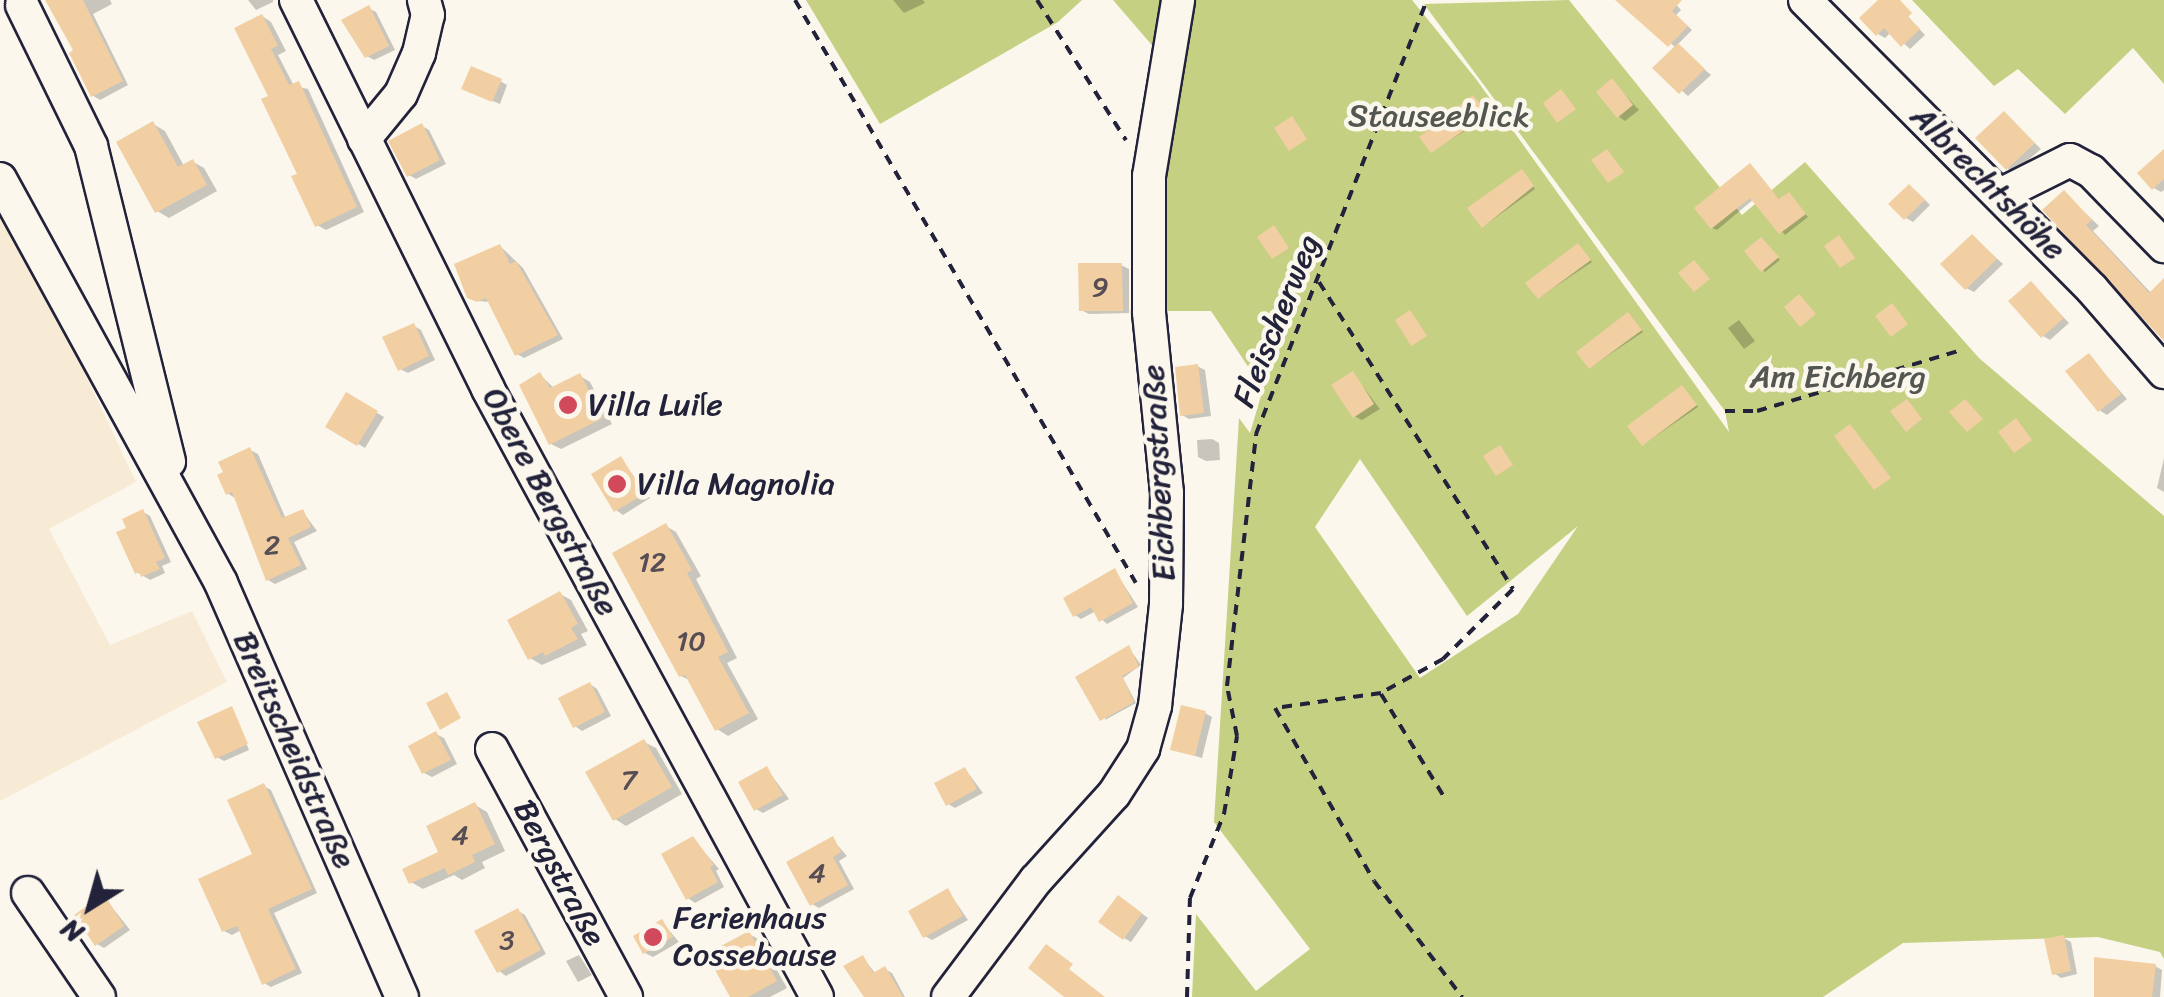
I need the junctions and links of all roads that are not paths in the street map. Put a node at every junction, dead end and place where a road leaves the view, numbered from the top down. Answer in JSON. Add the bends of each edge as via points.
{"nodes":[{"id":1,"x":296,"y":0,"type":"edge"},
{"id":2,"x":424,"y":0,"type":"edge"},
{"id":3,"x":1178,"y":0,"type":"edge"},
{"id":4,"x":1806,"y":0,"type":"edge"},
{"id":5,"x":22,"y":5,"type":"dead end"},
{"id":6,"x":364,"y":139,"type":"junction"},
{"id":7,"x":0,"y":179,"type":"edge"},
{"id":8,"x":2000,"y":195,"type":"junction"},
{"id":9,"x":2164,"y":246,"type":"edge"},
{"id":10,"x":2164,"y":372,"type":"edge"},
{"id":11,"x":180,"y":505,"type":"junction"},
{"id":12,"x":492,"y":749,"type":"dead end"},
{"id":13,"x":28,"y":893,"type":"dead end"},
{"id":14,"x":99,"y":997,"type":"edge"},
{"id":15,"x":402,"y":997,"type":"edge"},
{"id":16,"x":626,"y":997,"type":"edge"},
{"id":17,"x":818,"y":997,"type":"edge"},
{"id":18,"x":948,"y":997,"type":"edge"}],
"edges":[{"from":1,"to":6,"type":"street","name":"Obere Bergstraße"},
{"from":2,"to":6,"type":"street","via":[[428,15],[419,53],[400,94]]},
{"from":3,"to":18,"type":"street","name":"Eichbergstraße","via":[[1151,163],[1149,312],[1167,493],[1155,706],[1143,749],[1114,794],[1036,880]]},
{"from":4,"to":8,"type":"street","name":"Albrechtshöhe"},
{"from":5,"to":11,"type":"street","name":"Breitscheidstraße","via":[[91,146]]},
{"from":6,"to":17,"type":"street","name":"Obere Bergstraße","via":[[488,389]]},
{"from":7,"to":11,"type":"street","name":"Breitscheidstraße"},
{"from":8,"to":9,"type":"street","via":[[2070,160],[2091,171]]},
{"from":8,"to":10,"type":"street","name":"Albrechtshöhe"},
{"from":11,"to":15,"type":"street","name":"Breitscheidstraße"},
{"from":12,"to":16,"type":"street","name":"Bergstraße"},
{"from":13,"to":14,"type":"street"}]}
